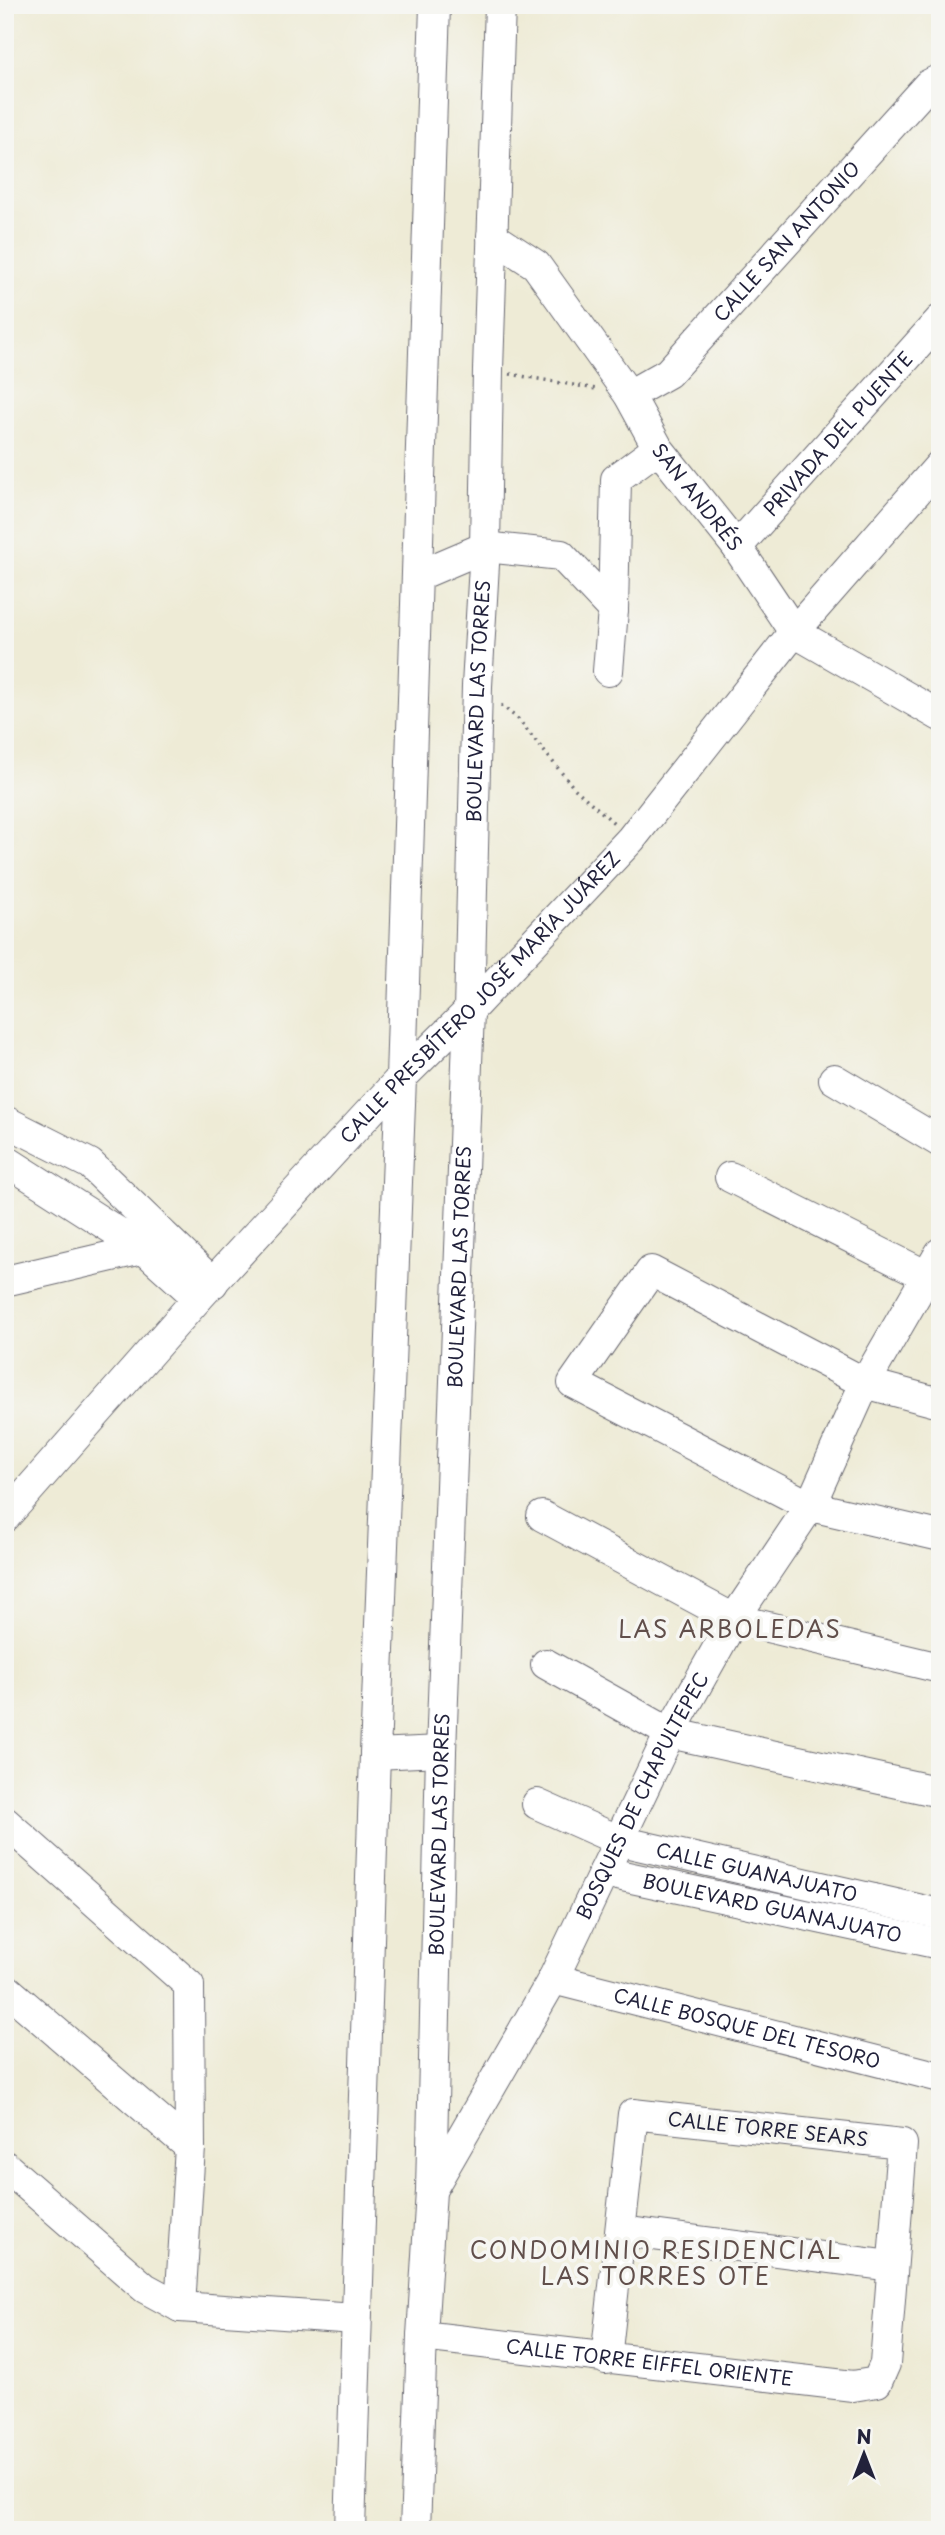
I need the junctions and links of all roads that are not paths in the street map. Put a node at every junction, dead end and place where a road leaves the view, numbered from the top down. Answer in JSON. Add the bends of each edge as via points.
{"nodes":[{"id":1,"x":435,"y":5,"type":"edge"},
{"id":2,"x":500,"y":5,"type":"edge"},
{"id":3,"x":940,"y":79,"type":"edge"},
{"id":4,"x":492,"y":236,"type":"junction"},
{"id":5,"x":940,"y":320,"type":"edge"},
{"id":6,"x":629,"y":395,"type":"junction"},
{"id":7,"x":658,"y":448,"type":"junction"},
{"id":8,"x":940,"y":465,"type":"edge"},
{"id":9,"x":737,"y":547,"type":"junction"},
{"id":10,"x":449,"y":562,"type":"junction"},
{"id":11,"x":613,"y":610,"type":"junction"},
{"id":12,"x":794,"y":632,"type":"junction"},
{"id":13,"x":608,"y":671,"type":"dead end"},
{"id":14,"x":940,"y":716,"type":"edge"},
{"id":15,"x":469,"y":1011,"type":"junction"},
{"id":16,"x":421,"y":1059,"type":"junction"},
{"id":17,"x":834,"y":1079,"type":"dead end"},
{"id":18,"x":5,"y":1121,"type":"edge"},
{"id":19,"x":940,"y":1142,"type":"edge"},
{"id":20,"x":5,"y":1160,"type":"edge"},
{"id":21,"x":730,"y":1177,"type":"dead end"},
{"id":22,"x":157,"y":1245,"type":"junction"},
{"id":23,"x":935,"y":1270,"type":"edge"},
{"id":24,"x":11,"y":1286,"type":"edge"},
{"id":25,"x":205,"y":1290,"type":"junction"},
{"id":26,"x":865,"y":1383,"type":"junction"},
{"id":27,"x":940,"y":1403,"type":"edge"},
{"id":28,"x":810,"y":1506,"type":"junction"},
{"id":29,"x":542,"y":1516,"type":"dead end"},
{"id":30,"x":5,"y":1517,"type":"edge"},
{"id":31,"x":940,"y":1536,"type":"edge"},
{"id":32,"x":734,"y":1619,"type":"junction"},
{"id":33,"x":546,"y":1664,"type":"dead end"},
{"id":34,"x":940,"y":1668,"type":"edge"},
{"id":35,"x":670,"y":1733,"type":"junction"},
{"id":36,"x":442,"y":1751,"type":"junction"},
{"id":37,"x":375,"y":1754,"type":"junction"},
{"id":38,"x":940,"y":1792,"type":"edge"},
{"id":39,"x":537,"y":1804,"type":"dead end"},
{"id":40,"x":5,"y":1822,"type":"edge"},
{"id":41,"x":620,"y":1841,"type":"junction"},
{"id":42,"x":604,"y":1872,"type":"junction"},
{"id":43,"x":940,"y":1914,"type":"edge"},
{"id":44,"x":940,"y":1944,"type":"edge"},
{"id":45,"x":553,"y":1979,"type":"junction"},
{"id":46,"x":5,"y":1988,"type":"edge"},
{"id":47,"x":940,"y":2077,"type":"edge"},
{"id":48,"x":473,"y":2119,"type":"junction"},
{"id":49,"x":433,"y":2120,"type":"junction"},
{"id":50,"x":190,"y":2147,"type":"junction"},
{"id":51,"x":5,"y":2166,"type":"edge"},
{"id":52,"x":431,"y":2191,"type":"junction"},
{"id":53,"x":622,"y":2231,"type":"junction"},
{"id":54,"x":891,"y":2266,"type":"junction"},
{"id":55,"x":180,"y":2307,"type":"junction"},
{"id":56,"x":356,"y":2319,"type":"junction"},
{"id":57,"x":422,"y":2336,"type":"junction"},
{"id":58,"x":606,"y":2359,"type":"junction"},
{"id":59,"x":349,"y":2530,"type":"edge"},
{"id":60,"x":415,"y":2530,"type":"edge"}],
"edges":[{"from":1,"to":10,"type":"street","name":"BOULEVARD LAS TORRES"},
{"from":2,"to":4,"type":"street","name":"BOULEVARD LAS TORRES"},
{"from":3,"to":6,"type":"street","name":"CALLE SAN ANTONIO","via":[[928,85],[668,373]]},
{"from":4,"to":6,"type":"street","name":"SAN ANDRÉS","via":[[536,265]]},
{"from":4,"to":10,"type":"street","name":"BOULEVARD LAS TORRES","via":[[488,370]]},
{"from":5,"to":9,"type":"street","name":"PRIVADA DEL PUENTE"},
{"from":6,"to":7,"type":"street","name":"SAN ANDRÉS"},
{"from":7,"to":9,"type":"street","name":"SAN ANDRÉS"},
{"from":7,"to":11,"type":"street","via":[[616,479]]},
{"from":8,"to":12,"type":"street","name":"CALLE PRESBÍTERO JOSÉ MARÍA JUÁREZ"},
{"from":9,"to":12,"type":"street","name":"SAN ANDRÉS"},
{"from":10,"to":11,"type":"street","via":[[561,555]]},
{"from":10,"to":15,"type":"street","name":"BOULEVARD LAS TORRES","via":[[477,686]]},
{"from":10,"to":16,"type":"street","name":"BOULEVARD LAS TORRES"},
{"from":11,"to":13,"type":"street"},
{"from":12,"to":14,"type":"street","name":"SAN ANDRÉS"},
{"from":12,"to":15,"type":"street","name":"CALLE PRESBÍTERO JOSÉ MARÍA JUÁREZ","via":[[631,839]]},
{"from":15,"to":16,"type":"street","name":"CALLE PRESBÍTERO JOSÉ MARÍA JUÁREZ"},
{"from":15,"to":36,"type":"street","name":"BOULEVARD LAS TORRES"},
{"from":16,"to":25,"type":"street","name":"CALLE PRESBÍTERO JOSÉ MARÍA JUÁREZ"},
{"from":16,"to":37,"type":"street","name":"BOULEVARD LAS TORRES"},
{"from":17,"to":19,"type":"street"},
{"from":18,"to":22,"type":"street","via":[[90,1164]]},
{"from":20,"to":22,"type":"street"},
{"from":21,"to":23,"type":"street"},
{"from":22,"to":24,"type":"street"},
{"from":22,"to":25,"type":"street"},
{"from":23,"to":26,"type":"street","name":"BOSQUES DE CHAPULTEPEC"},
{"from":25,"to":30,"type":"street","name":"CALLE PRESBÍTERO JOSÉ MARÍA JUÁREZ"},
{"from":26,"to":27,"type":"street"},
{"from":26,"to":28,"type":"street","name":"BOSQUES DE CHAPULTEPEC"},
{"from":26,"to":28,"type":"street","via":[[651,1271],[573,1383]]},
{"from":28,"to":31,"type":"street"},
{"from":28,"to":32,"type":"street","name":"BOSQUES DE CHAPULTEPEC"},
{"from":29,"to":32,"type":"street"},
{"from":32,"to":34,"type":"street"},
{"from":32,"to":35,"type":"street","name":"BOSQUES DE CHAPULTEPEC"},
{"from":33,"to":35,"type":"street"},
{"from":35,"to":38,"type":"street"},
{"from":35,"to":41,"type":"street","name":"BOSQUES DE CHAPULTEPEC"},
{"from":36,"to":37,"type":"street"},
{"from":36,"to":49,"type":"street","name":"BOULEVARD LAS TORRES"},
{"from":37,"to":56,"type":"street","name":"BOULEVARD LAS TORRES"},
{"from":39,"to":41,"type":"street","name":"CALLE GUANAJUATO"},
{"from":40,"to":50,"type":"street","via":[[189,1985]]},
{"from":41,"to":42,"type":"street","name":"BOSQUES DE CHAPULTEPEC"},
{"from":41,"to":43,"type":"street","name":"CALLE GUANAJUATO"},
{"from":42,"to":44,"type":"street","name":"BOULEVARD GUANAJUATO"},
{"from":42,"to":45,"type":"street","name":"BOSQUES DE CHAPULTEPEC"},
{"from":45,"to":47,"type":"street","name":"CALLE BOSQUE DEL TESORO"},
{"from":45,"to":48,"type":"street","name":"BOSQUES DE CHAPULTEPEC"},
{"from":46,"to":50,"type":"street"},
{"from":48,"to":49,"type":"street"},
{"from":48,"to":52,"type":"street","name":"BOSQUES DE CHAPULTEPEC"},
{"from":49,"to":52,"type":"street","name":"BOULEVARD LAS TORRES"},
{"from":50,"to":55,"type":"street"},
{"from":51,"to":55,"type":"street","via":[[145,2288]]},
{"from":52,"to":57,"type":"street","name":"BOULEVARD LAS TORRES"},
{"from":53,"to":54,"type":"street"},
{"from":53,"to":54,"type":"street","name":"CALLE TORRE SEARS","via":[[633,2114],[902,2144]]},
{"from":53,"to":58,"type":"street"},
{"from":54,"to":58,"type":"street","name":"CALLE TORRE EIFFEL ORIENTE","via":[[885,2364],[877,2382],[853,2386]]},
{"from":55,"to":56,"type":"street"},
{"from":56,"to":59,"type":"street","name":"BOULEVARD LAS TORRES"},
{"from":57,"to":58,"type":"street","name":"CALLE TORRE EIFFEL ORIENTE"},
{"from":57,"to":60,"type":"street","name":"BOULEVARD LAS TORRES"}]}
